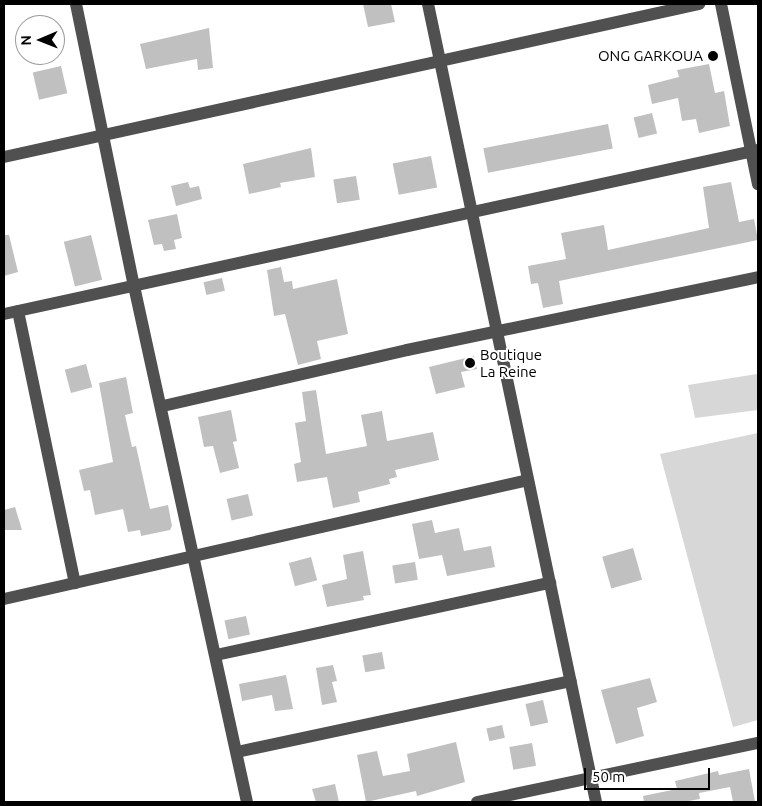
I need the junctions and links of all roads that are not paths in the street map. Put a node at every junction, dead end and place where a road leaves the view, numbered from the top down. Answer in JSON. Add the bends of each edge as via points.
{"nodes":[{"id":1,"x":76,"y":4,"type":"edge"},
{"id":2,"x":428,"y":4,"type":"edge"},
{"id":3,"x":699,"y":4,"type":"edge"},
{"id":4,"x":722,"y":4,"type":"edge"},
{"id":5,"x":440,"y":61,"type":"junction"},
{"id":6,"x":103,"y":135,"type":"junction"},
{"id":7,"x":755,"y":150,"type":"edge"},
{"id":8,"x":4,"y":157,"type":"edge"},
{"id":9,"x":758,"y":184,"type":"edge"},
{"id":10,"x":472,"y":214,"type":"junction"},
{"id":11,"x":758,"y":277,"type":"edge"},
{"id":12,"x":134,"y":286,"type":"junction"},
{"id":13,"x":18,"y":311,"type":"junction"},
{"id":14,"x":4,"y":314,"type":"edge"},
{"id":15,"x":497,"y":332,"type":"junction"},
{"id":16,"x":163,"y":406,"type":"junction"},
{"id":17,"x":528,"y":480,"type":"junction"},
{"id":18,"x":195,"y":556,"type":"junction"},
{"id":19,"x":75,"y":583,"type":"junction"},
{"id":20,"x":550,"y":583,"type":"junction"},
{"id":21,"x":4,"y":599,"type":"edge"},
{"id":22,"x":216,"y":655,"type":"junction"},
{"id":23,"x":571,"y":681,"type":"junction"},
{"id":24,"x":758,"y":743,"type":"edge"},
{"id":25,"x":237,"y":752,"type":"junction"},
{"id":26,"x":591,"y":778,"type":"junction"},
{"id":27,"x":247,"y":802,"type":"edge"},
{"id":28,"x":477,"y":802,"type":"edge"},
{"id":29,"x":596,"y":802,"type":"edge"}],
"edges":[{"from":1,"to":6,"type":"street"},
{"from":2,"to":5,"type":"street"},
{"from":3,"to":5,"type":"street"},
{"from":4,"to":7,"type":"street"},
{"from":5,"to":6,"type":"street"},
{"from":5,"to":10,"type":"street"},
{"from":6,"to":8,"type":"street"},
{"from":6,"to":12,"type":"street"},
{"from":7,"to":9,"type":"street"},
{"from":7,"to":10,"type":"street"},
{"from":10,"to":12,"type":"street"},
{"from":10,"to":15,"type":"street"},
{"from":11,"to":15,"type":"street"},
{"from":12,"to":13,"type":"street"},
{"from":12,"to":16,"type":"street"},
{"from":13,"to":14,"type":"street"},
{"from":13,"to":19,"type":"street"},
{"from":15,"to":16,"type":"street"},
{"from":15,"to":17,"type":"street"},
{"from":16,"to":18,"type":"street"},
{"from":17,"to":18,"type":"street"},
{"from":17,"to":20,"type":"street"},
{"from":18,"to":19,"type":"street"},
{"from":18,"to":22,"type":"street"},
{"from":19,"to":21,"type":"street"},
{"from":20,"to":22,"type":"street"},
{"from":20,"to":23,"type":"street"},
{"from":22,"to":25,"type":"street"},
{"from":23,"to":25,"type":"street"},
{"from":23,"to":26,"type":"street"},
{"from":24,"to":26,"type":"street"},
{"from":25,"to":27,"type":"street"},
{"from":26,"to":28,"type":"street"},
{"from":26,"to":29,"type":"street"}]}
